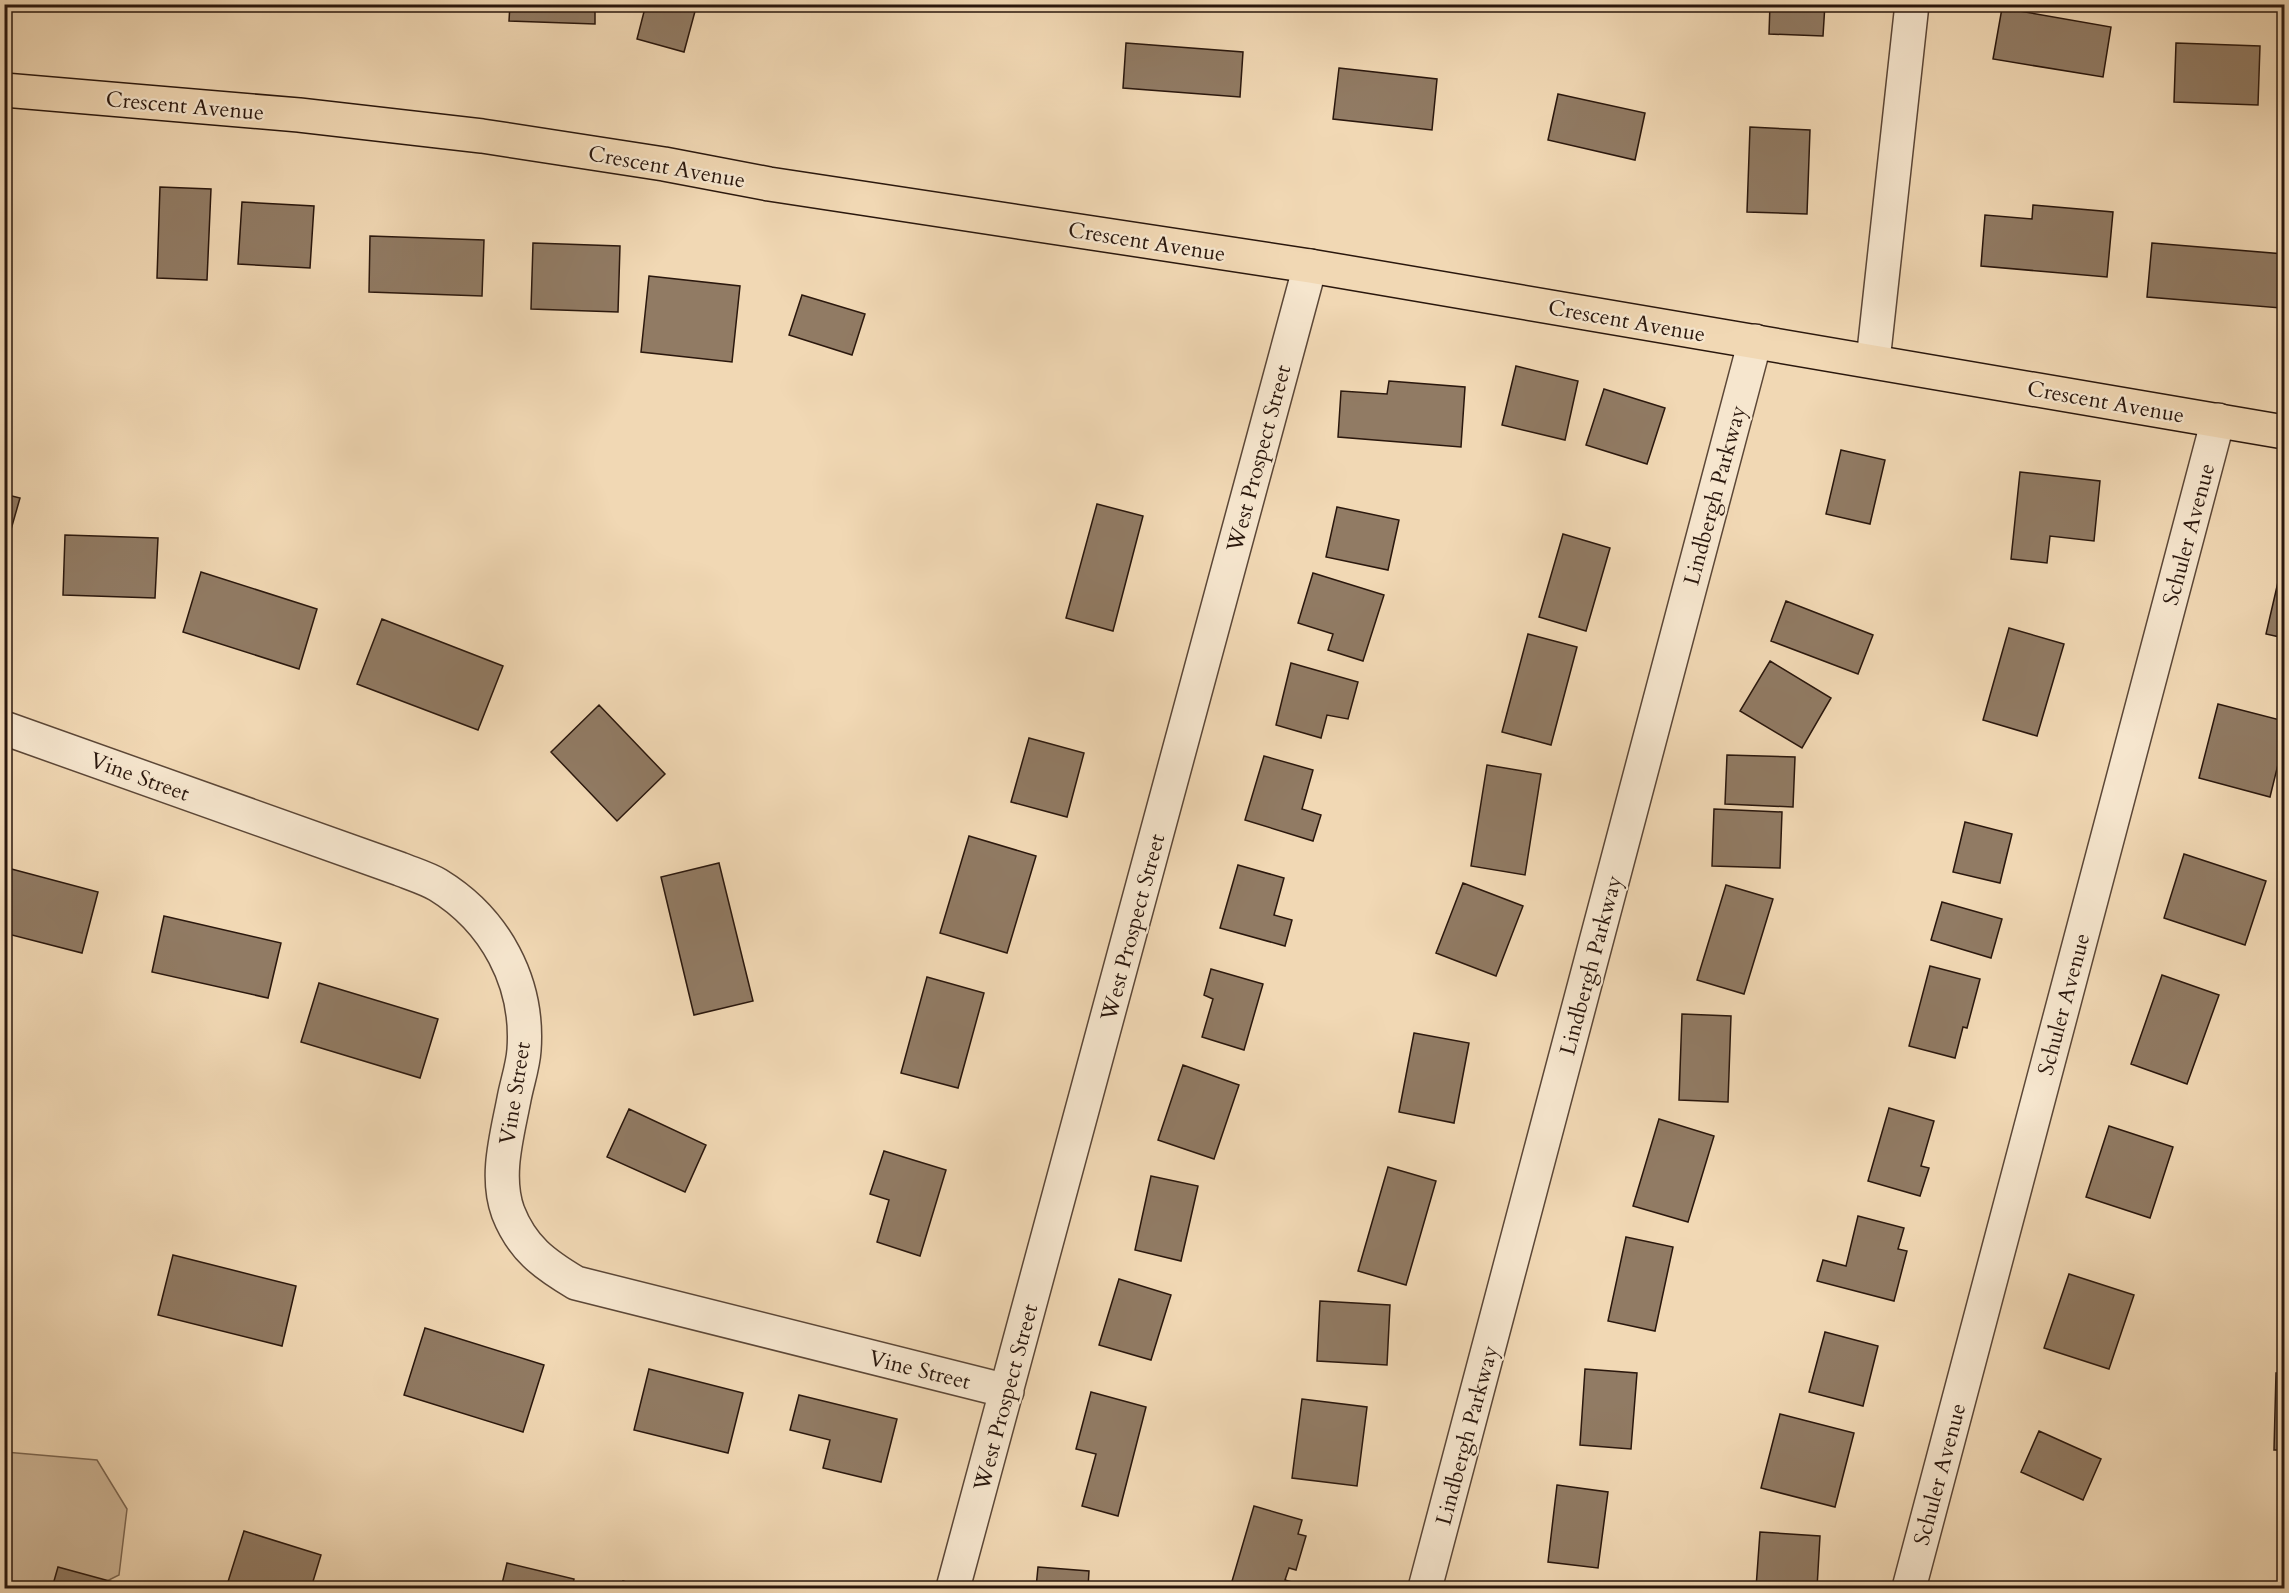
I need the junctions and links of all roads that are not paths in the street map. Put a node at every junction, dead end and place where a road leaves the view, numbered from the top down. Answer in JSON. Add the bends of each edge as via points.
{"nodes":[{"id":1,"x":1912,"y":4,"type":"edge"},
{"id":2,"x":4,"y":90,"type":"edge"},
{"id":3,"x":1310,"y":266,"type":"junction"},
{"id":4,"x":1755,"y":341,"type":"junction"},
{"id":5,"x":1873,"y":362,"type":"junction"},
{"id":6,"x":2218,"y":420,"type":"junction"},
{"id":7,"x":2284,"y":432,"type":"edge"},
{"id":8,"x":4,"y":728,"type":"edge"},
{"id":9,"x":1006,"y":1391,"type":"junction"},
{"id":10,"x":953,"y":1588,"type":"edge"},
{"id":11,"x":1425,"y":1588,"type":"edge"},
{"id":12,"x":1909,"y":1588,"type":"edge"}],
"edges":[{"from":1,"to":5,"type":"street"},
{"from":2,"to":3,"type":"main road","name":"Crescent Avenue","via":[[299,115],[482,136]]},
{"from":3,"to":4,"type":"main road","name":"Crescent Avenue"},
{"from":3,"to":9,"type":"street","name":"West Prospect Street"},
{"from":4,"to":5,"type":"main road","name":"Crescent Avenue"},
{"from":4,"to":11,"type":"street","name":"Lindbergh Parkway"},
{"from":5,"to":6,"type":"main road","name":"Crescent Avenue"},
{"from":6,"to":7,"type":"main road","name":"Crescent Avenue"},
{"from":6,"to":12,"type":"street","name":"Schuler Avenue"},
{"from":8,"to":9,"type":"street","name":"Vine Street","via":[[400,869],[436,884],[470,908],[499,943],[514,975],[523,1012],[524,1051],[504,1148],[502,1179],[508,1211],[522,1239],[544,1264],[576,1283]]},
{"from":9,"to":10,"type":"street","name":"West Prospect Street"}]}
